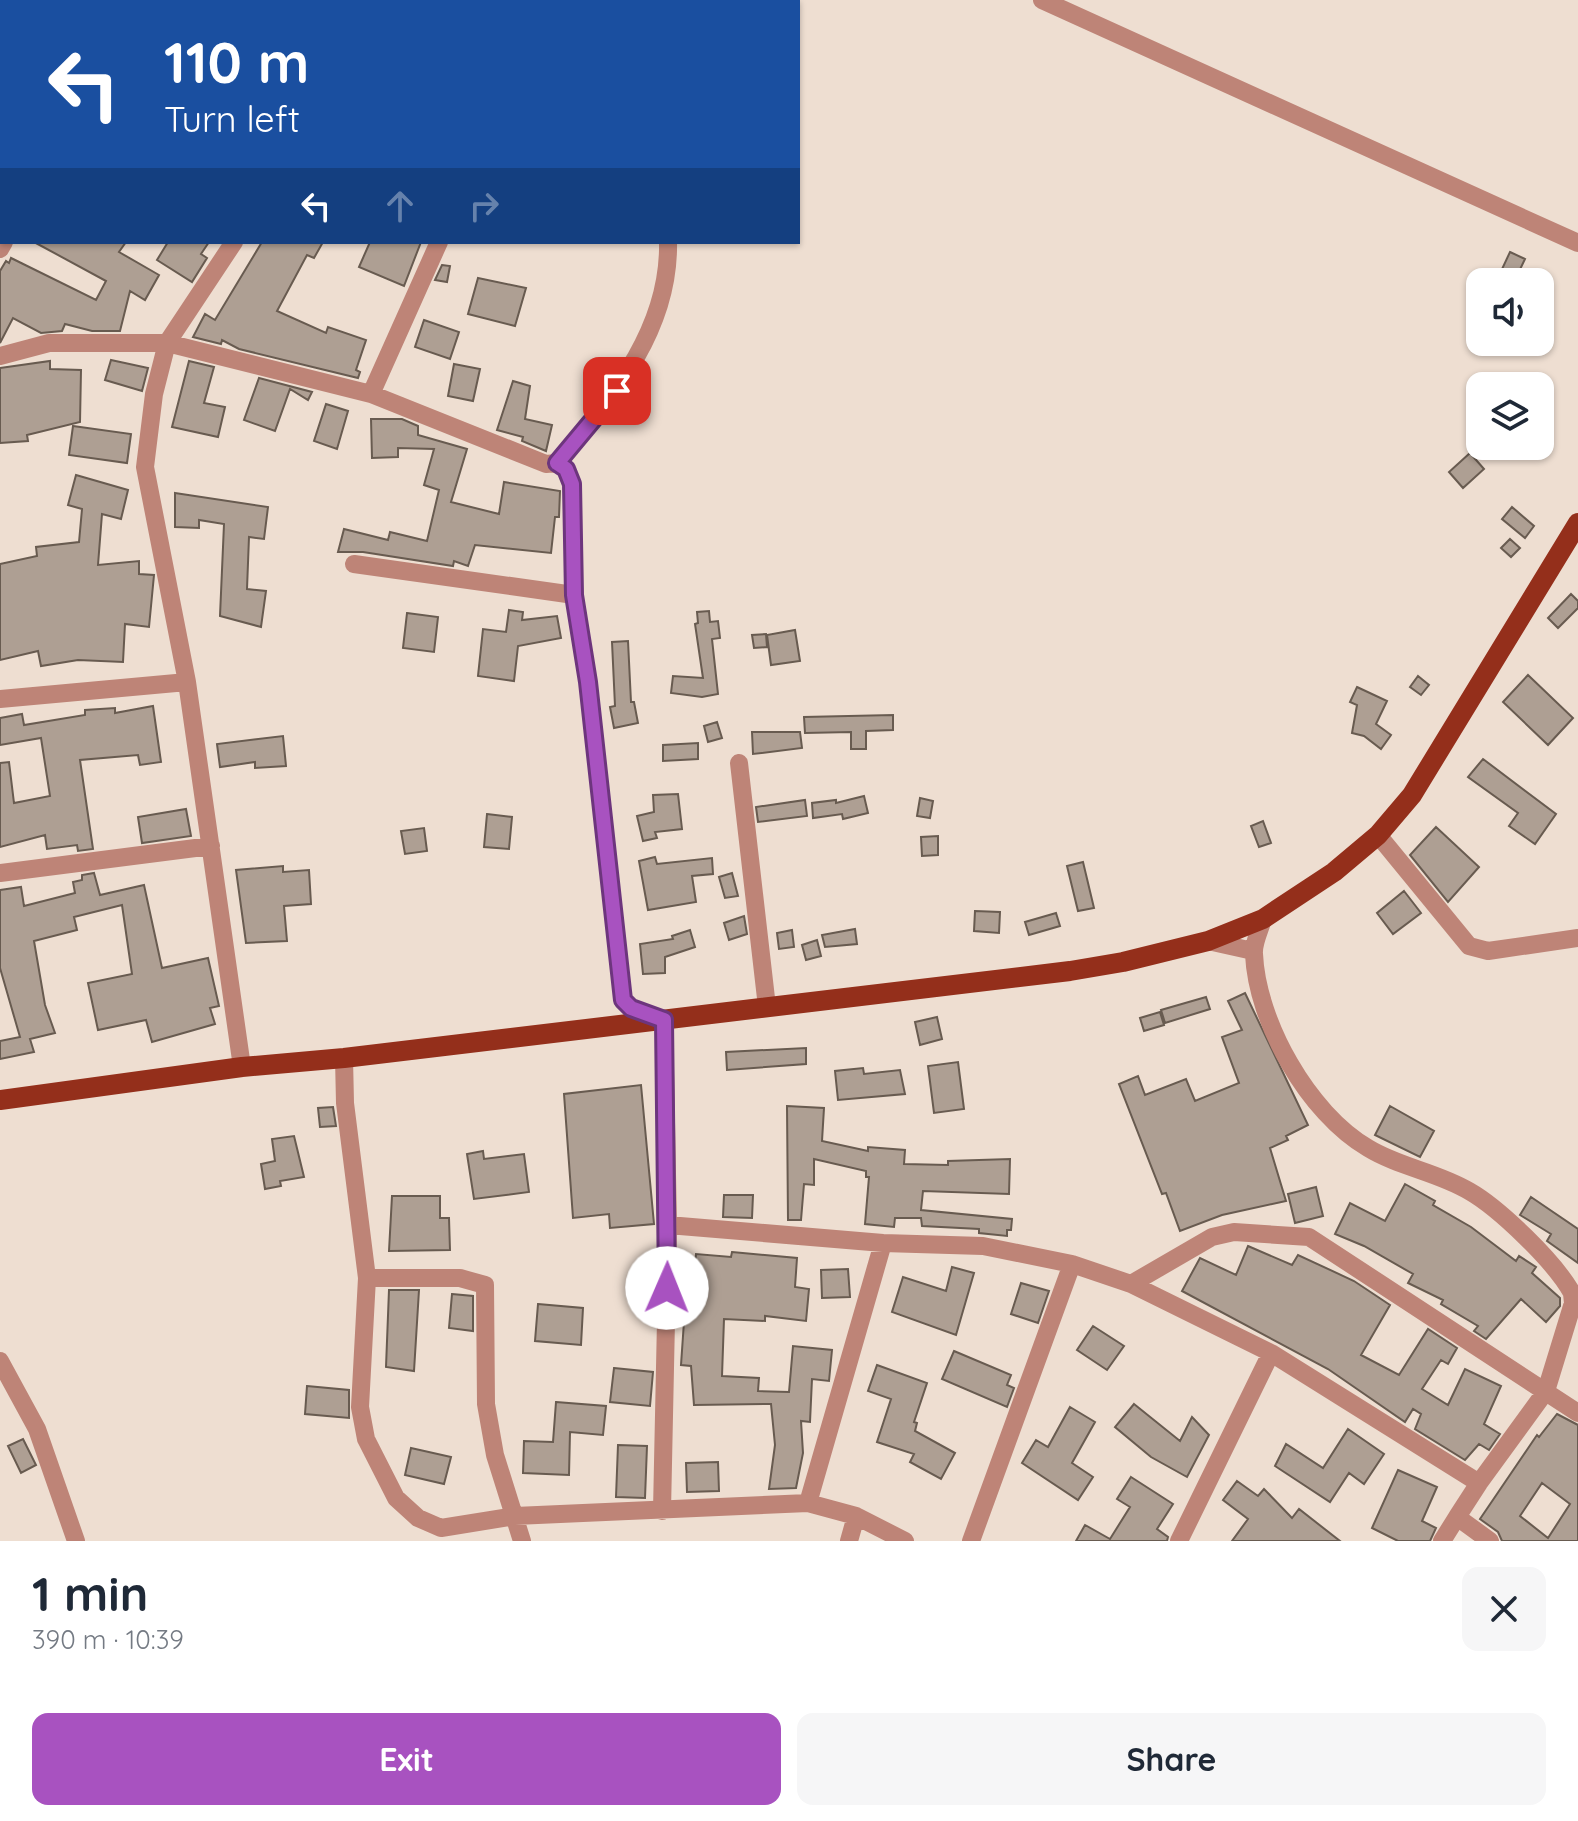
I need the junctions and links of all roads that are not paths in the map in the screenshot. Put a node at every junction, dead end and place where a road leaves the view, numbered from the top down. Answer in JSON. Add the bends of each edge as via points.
{"nodes":[{"id":1,"x":1042,"y":0,"type":"edge"},
{"id":2,"x":1578,"y":243,"type":"edge"},
{"id":3,"x":233,"y":244,"type":"edge"},
{"id":4,"x":438,"y":244,"type":"edge"},
{"id":5,"x":668,"y":244,"type":"edge"},
{"id":6,"x":167,"y":343,"type":"junction"},
{"id":7,"x":0,"y":356,"type":"edge"},
{"id":8,"x":371,"y":394,"type":"junction"},
{"id":9,"x":557,"y":463,"type":"junction"},
{"id":10,"x":1578,"y":523,"type":"edge"},
{"id":11,"x":354,"y":564,"type":"dead end"},
{"id":12,"x":574,"y":595,"type":"junction"},
{"id":13,"x":187,"y":682,"type":"junction"},
{"id":14,"x":0,"y":699,"type":"edge"},
{"id":15,"x":739,"y":763,"type":"dead end"},
{"id":16,"x":1378,"y":835,"type":"junction"},
{"id":17,"x":211,"y":846,"type":"junction"},
{"id":18,"x":0,"y":873,"type":"edge"},
{"id":19,"x":1263,"y":919,"type":"junction"},
{"id":20,"x":1578,"y":938,"type":"edge"},
{"id":21,"x":1208,"y":941,"type":"junction"},
{"id":22,"x":1253,"y":951,"type":"junction"},
{"id":23,"x":767,"y":1007,"type":"junction"},
{"id":24,"x":664,"y":1020,"type":"junction"},
{"id":25,"x":344,"y":1058,"type":"junction"},
{"id":26,"x":242,"y":1067,"type":"junction"},
{"id":27,"x":0,"y":1100,"type":"edge"},
{"id":28,"x":668,"y":1225,"type":"junction"},
{"id":29,"x":883,"y":1243,"type":"junction"},
{"id":30,"x":1072,"y":1264,"type":"junction"},
{"id":31,"x":367,"y":1278,"type":"junction"},
{"id":32,"x":1131,"y":1284,"type":"junction"},
{"id":33,"x":1271,"y":1353,"type":"junction"},
{"id":34,"x":0,"y":1361,"type":"edge"},
{"id":35,"x":1546,"y":1391,"type":"junction"},
{"id":36,"x":1578,"y":1413,"type":"edge"},
{"id":37,"x":1479,"y":1483,"type":"junction"},
{"id":38,"x":808,"y":1503,"type":"junction"},
{"id":39,"x":662,"y":1511,"type":"junction"},
{"id":40,"x":515,"y":1516,"type":"junction"},
{"id":41,"x":856,"y":1516,"type":"junction"},
{"id":42,"x":1457,"y":1517,"type":"junction"},
{"id":43,"x":76,"y":1541,"type":"edge"},
{"id":44,"x":522,"y":1541,"type":"edge"},
{"id":45,"x":849,"y":1541,"type":"edge"},
{"id":46,"x":905,"y":1541,"type":"edge"},
{"id":47,"x":971,"y":1541,"type":"edge"},
{"id":48,"x":1179,"y":1541,"type":"edge"},
{"id":49,"x":1442,"y":1541,"type":"edge"},
{"id":50,"x":1490,"y":1541,"type":"edge"}],
"edges":[{"from":1,"to":2,"type":"street"},
{"from":3,"to":6,"type":"street"},
{"from":4,"to":8,"type":"street"},
{"from":5,"to":9,"type":"street","via":[[659,307],[645,340],[617,391]]},
{"from":6,"to":7,"type":"street","via":[[49,343]]},
{"from":6,"to":8,"type":"street"},
{"from":6,"to":13,"type":"street","via":[[145,467]]},
{"from":8,"to":9,"type":"street","via":[[546,464]]},
{"from":9,"to":12,"type":"street","via":[[572,484]]},
{"from":10,"to":16,"type":"main road","via":[[1412,795]]},
{"from":11,"to":12,"type":"street"},
{"from":12,"to":24,"type":"street","via":[[623,1000]]},
{"from":13,"to":14,"type":"street"},
{"from":13,"to":17,"type":"street"},
{"from":15,"to":23,"type":"street"},
{"from":16,"to":19,"type":"main road"},
{"from":16,"to":20,"type":"street","via":[[1469,946],[1488,951]]},
{"from":17,"to":18,"type":"street"},
{"from":17,"to":26,"type":"street"},
{"from":19,"to":21,"type":"main road"},
{"from":19,"to":22,"type":"street"},
{"from":21,"to":22,"type":"street"},
{"from":21,"to":23,"type":"main road","via":[[1070,971]]},
{"from":22,"to":35,"type":"street","via":[[1267,1022],[1318,1104],[1366,1148],[1468,1190],[1502,1214],[1567,1285],[1573,1303]]},
{"from":23,"to":24,"type":"main road"},
{"from":24,"to":25,"type":"main road"},
{"from":24,"to":28,"type":"street"},
{"from":25,"to":26,"type":"main road"},
{"from":25,"to":31,"type":"street"},
{"from":26,"to":27,"type":"main road"},
{"from":28,"to":29,"type":"street"},
{"from":28,"to":39,"type":"street"},
{"from":29,"to":30,"type":"street","via":[[983,1246]]},
{"from":29,"to":38,"type":"street"},
{"from":30,"to":32,"type":"street"},
{"from":30,"to":47,"type":"street"},
{"from":31,"to":40,"type":"street","via":[[460,1278],[485,1285],[486,1404],[495,1455]]},
{"from":31,"to":40,"type":"street","via":[[360,1407],[372,1458],[389,1486],[418,1518],[441,1528]]},
{"from":32,"to":33,"type":"street"},
{"from":32,"to":35,"type":"street","via":[[1212,1237],[1234,1232],[1309,1237]]},
{"from":33,"to":37,"type":"street"},
{"from":33,"to":48,"type":"street"},
{"from":34,"to":43,"type":"street","via":[[37,1429]]},
{"from":35,"to":36,"type":"street"},
{"from":35,"to":37,"type":"street"},
{"from":37,"to":42,"type":"street"},
{"from":38,"to":39,"type":"street"},
{"from":38,"to":41,"type":"street"},
{"from":39,"to":40,"type":"street"},
{"from":40,"to":44,"type":"street"},
{"from":41,"to":45,"type":"street"},
{"from":41,"to":46,"type":"street"},
{"from":42,"to":49,"type":"street"},
{"from":42,"to":50,"type":"street"}]}
